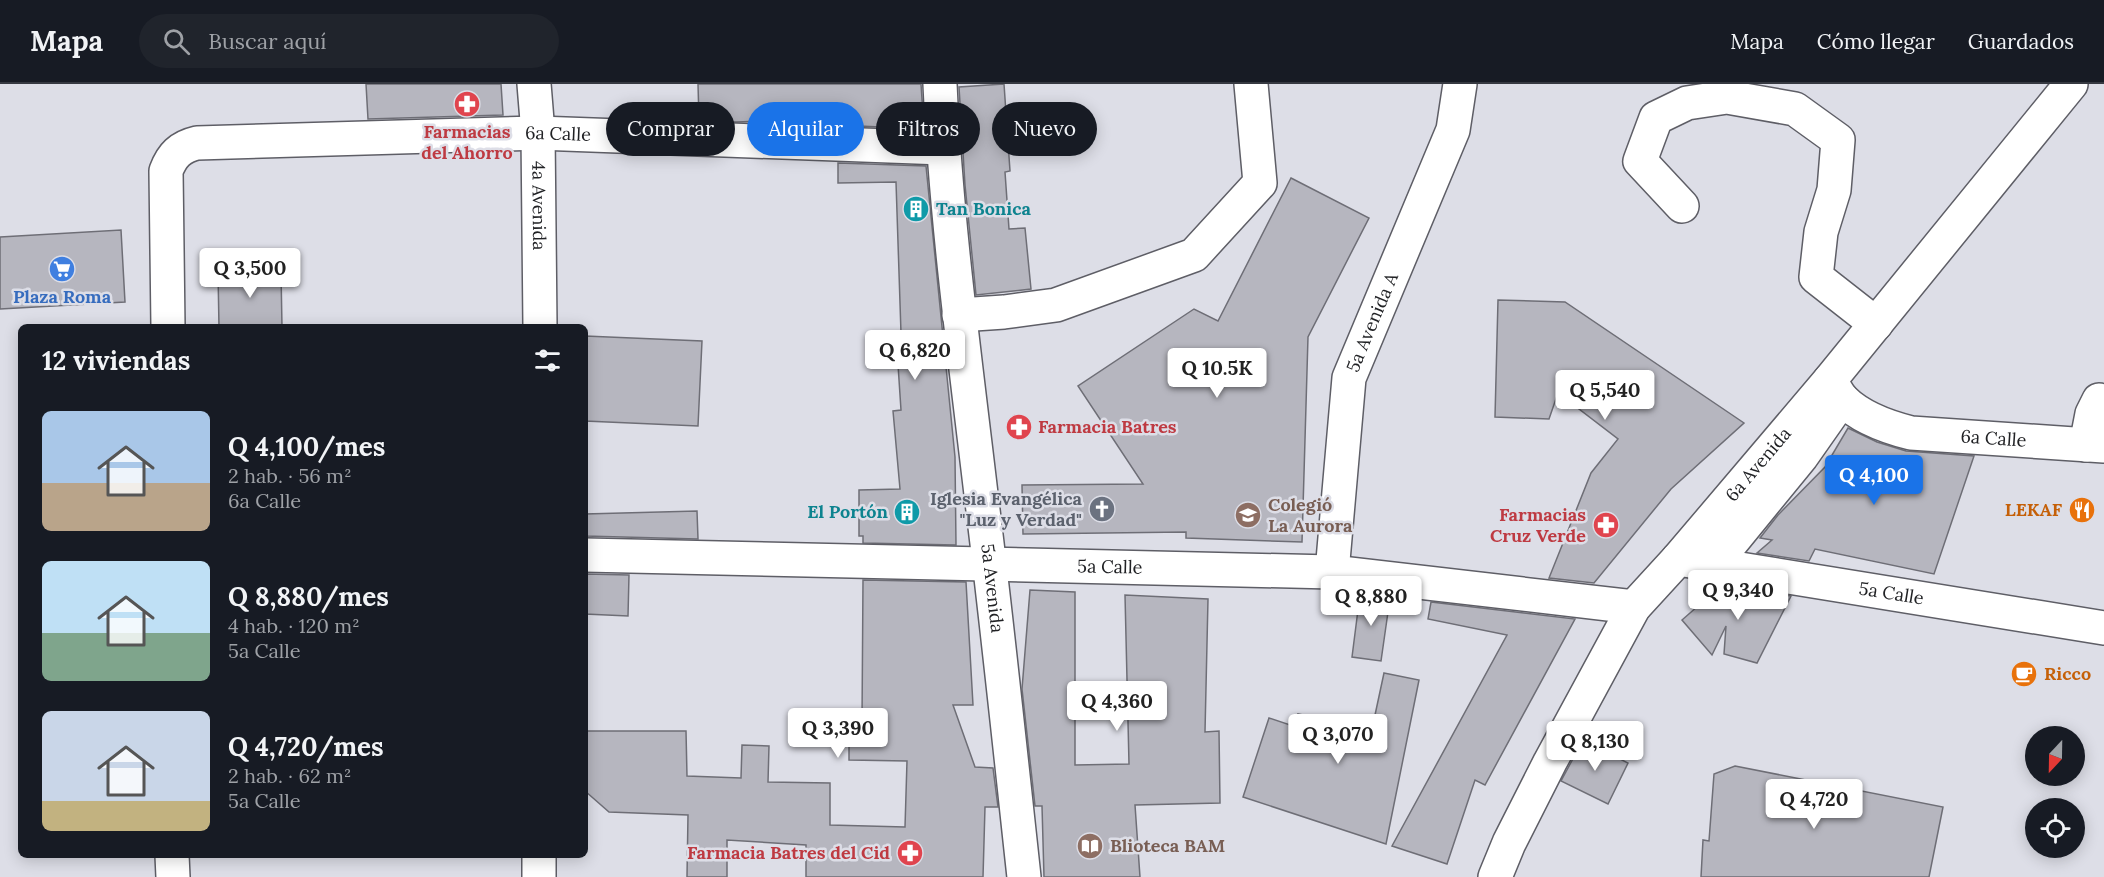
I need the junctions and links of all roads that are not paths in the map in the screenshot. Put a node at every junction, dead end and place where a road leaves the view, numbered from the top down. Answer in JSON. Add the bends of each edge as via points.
{"nodes":[{"id":1,"x":534,"y":84,"type":"edge"},
{"id":2,"x":940,"y":84,"type":"edge"},
{"id":3,"x":1251,"y":84,"type":"edge"},
{"id":4,"x":1460,"y":84,"type":"edge"},
{"id":5,"x":2071,"y":84,"type":"edge"},
{"id":6,"x":941,"y":102,"type":"edge"},
{"id":7,"x":538,"y":133,"type":"junction"},
{"id":8,"x":876,"y":146,"type":"edge"},
{"id":9,"x":944,"y":156,"type":"edge"},
{"id":10,"x":1682,"y":206,"type":"dead end"},
{"id":11,"x":959,"y":315,"type":"junction"},
{"id":12,"x":168,"y":324,"type":"edge"},
{"id":13,"x":540,"y":324,"type":"edge"},
{"id":14,"x":1876,"y":324,"type":"junction"},
{"id":15,"x":1836,"y":390,"type":"junction"},
{"id":16,"x":2104,"y":401,"type":"edge"},
{"id":17,"x":2095,"y":445,"type":"edge"},
{"id":18,"x":588,"y":555,"type":"edge"},
{"id":19,"x":1678,"y":559,"type":"junction"},
{"id":20,"x":990,"y":563,"type":"junction"},
{"id":21,"x":1713,"y":565,"type":"junction"},
{"id":22,"x":1332,"y":572,"type":"junction"},
{"id":23,"x":1634,"y":607,"type":"junction"},
{"id":24,"x":2104,"y":628,"type":"edge"},
{"id":25,"x":172,"y":858,"type":"edge"},
{"id":26,"x":539,"y":858,"type":"edge"},
{"id":27,"x":173,"y":877,"type":"edge"},
{"id":28,"x":539,"y":877,"type":"edge"},
{"id":29,"x":1024,"y":877,"type":"edge"},
{"id":30,"x":1495,"y":877,"type":"edge"}],
"edges":[{"from":1,"to":7,"type":"street","name":"4a Avenida"},
{"from":2,"to":6,"type":"street","name":"5a Avenida"},
{"from":3,"to":11,"type":"street","via":[[1260,183],[1194,255],[1056,305]]},
{"from":4,"to":22,"type":"street","name":"5a Avenida A","via":[[1453,130],[1349,378]]},
{"from":5,"to":14,"type":"street","name":"6a Avenida"},
{"from":7,"to":8,"type":"street","name":"6a Calle"},
{"from":7,"to":12,"type":"street","name":"6a Calle","via":[[186,146],[176,152],[166,171]]},
{"from":7,"to":13,"type":"street","name":"4a Avenida"},
{"from":9,"to":11,"type":"street","name":"5a Avenida"},
{"from":10,"to":14,"type":"street","via":[[1640,161],[1656,118],[1687,103],[1727,97],[1795,109],[1838,140],[1834,190],[1821,232],[1816,277]]},
{"from":11,"to":20,"type":"street","name":"5a Avenida"},
{"from":14,"to":15,"type":"street","name":"6a Avenida"},
{"from":15,"to":17,"type":"street","name":"6a Calle","via":[[1874,421],[1911,433]]},
{"from":15,"to":19,"type":"street","name":"6a Avenida"},
{"from":15,"to":21,"type":"street","via":[[1802,456]]},
{"from":16,"to":17,"type":"street","via":[[2099,400],[2092,414]]},
{"from":18,"to":20,"type":"street","name":"5a Calle"},
{"from":19,"to":21,"type":"street","name":"5a Calle"},
{"from":19,"to":23,"type":"street","name":"6a Avenida"},
{"from":20,"to":22,"type":"street","name":"5a Calle"},
{"from":20,"to":29,"type":"street","name":"5a Avenida"},
{"from":21,"to":24,"type":"street","name":"5a Calle"},
{"from":22,"to":23,"type":"street","name":"5a Calle"},
{"from":23,"to":30,"type":"street","name":"6a Avenida","via":[[1550,762]]},
{"from":25,"to":27,"type":"street"},
{"from":26,"to":28,"type":"street"}]}
